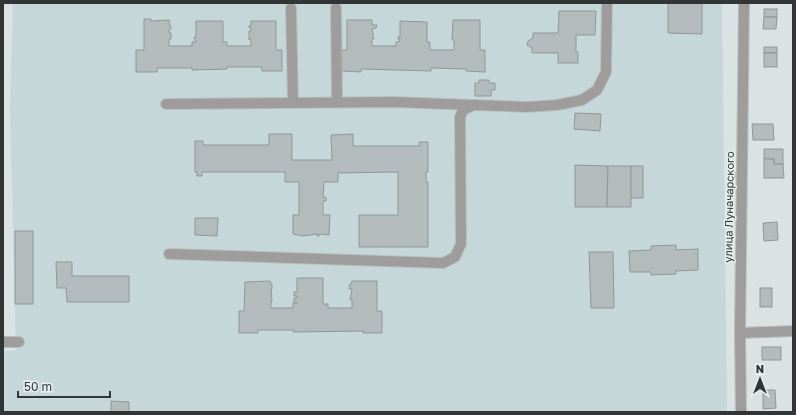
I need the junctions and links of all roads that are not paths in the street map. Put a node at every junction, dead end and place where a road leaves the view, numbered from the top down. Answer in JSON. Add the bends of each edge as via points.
{"nodes":[{"id":1,"x":607,"y":3,"type":"edge"},
{"id":2,"x":744,"y":3,"type":"edge"},
{"id":3,"x":291,"y":8,"type":"dead end"},
{"id":4,"x":336,"y":8,"type":"dead end"},
{"id":5,"x":337,"y":102,"type":"junction"},
{"id":6,"x":293,"y":103,"type":"junction"},
{"id":7,"x":166,"y":104,"type":"dead end"},
{"id":8,"x":474,"y":105,"type":"junction"},
{"id":9,"x":169,"y":254,"type":"dead end"},
{"id":10,"x":793,"y":331,"type":"edge"},
{"id":11,"x":740,"y":333,"type":"junction"},
{"id":12,"x":3,"y":342,"type":"edge"},
{"id":13,"x":19,"y":342,"type":"dead end"},
{"id":14,"x":741,"y":412,"type":"edge"}],
"edges":[{"from":1,"to":8,"type":"street","via":[[606,72],[597,90],[582,100],[557,105]]},
{"from":2,"to":11,"type":"street","name":"улица Луначарского"},
{"from":3,"to":6,"type":"street"},
{"from":4,"to":5,"type":"street"},
{"from":5,"to":6,"type":"street"},
{"from":5,"to":8,"type":"street"},
{"from":6,"to":7,"type":"street"},
{"from":8,"to":9,"type":"street","via":[[463,110],[460,117],[461,244],[455,257],[443,263]]},
{"from":10,"to":11,"type":"street"},
{"from":11,"to":14,"type":"street","name":"улица Луначарского"},
{"from":12,"to":13,"type":"street"}]}
